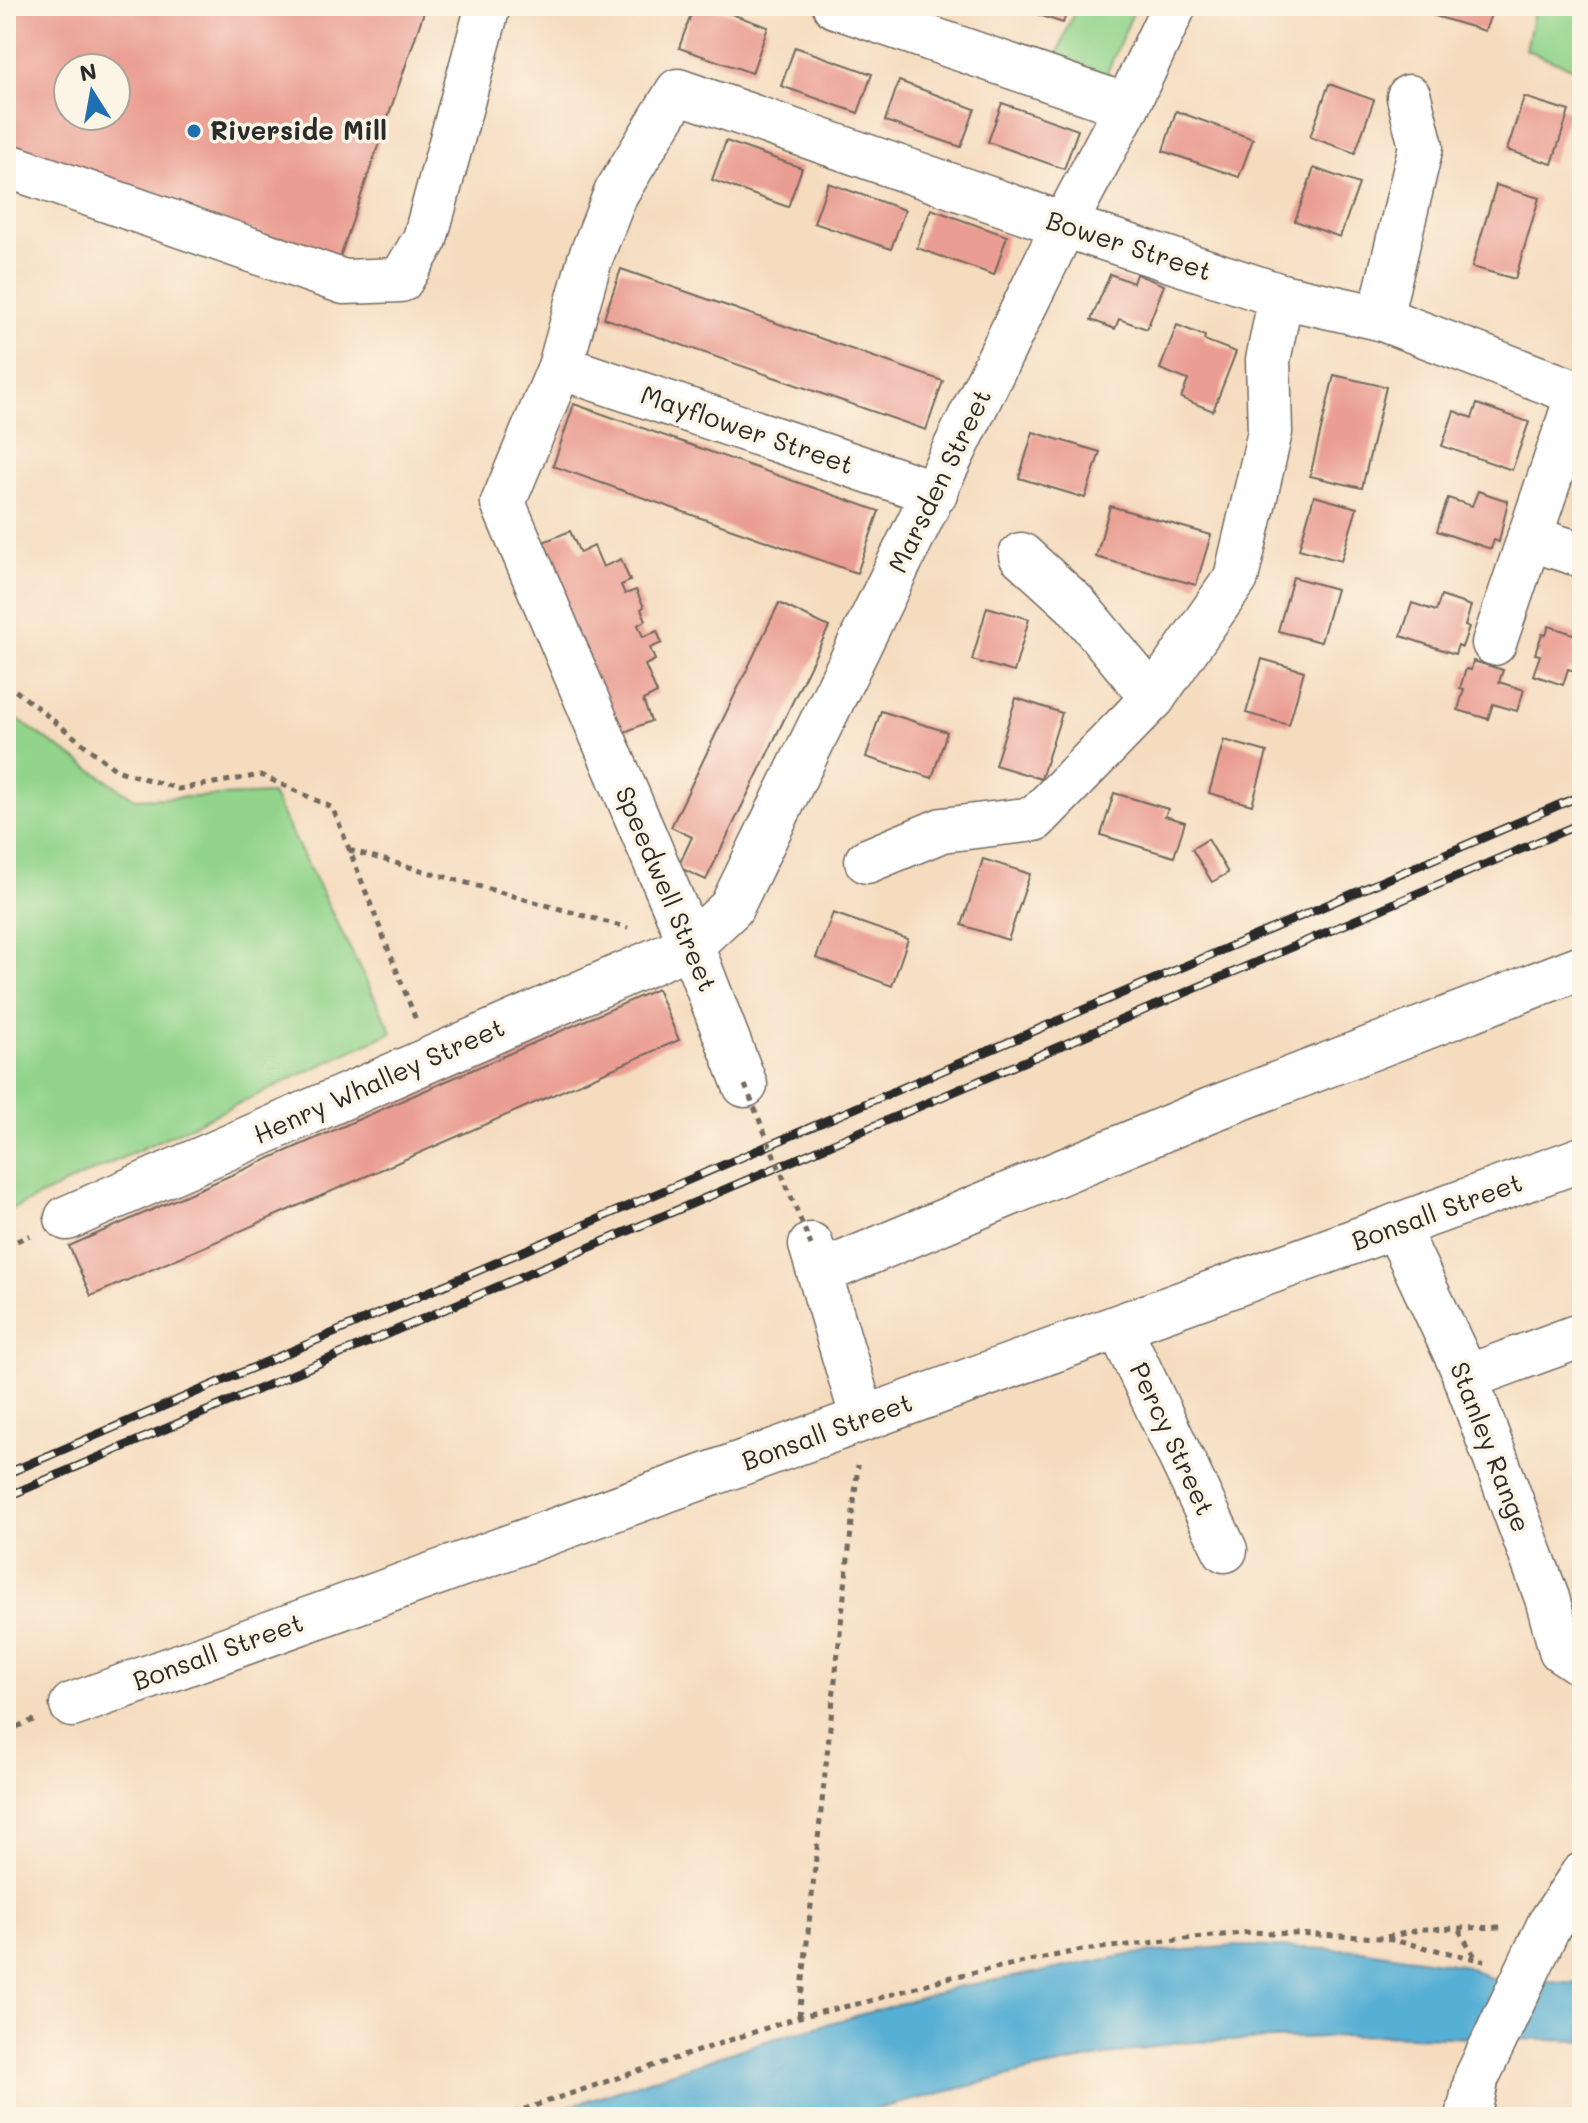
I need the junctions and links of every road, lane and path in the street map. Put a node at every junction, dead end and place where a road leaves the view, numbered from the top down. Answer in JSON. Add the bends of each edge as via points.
{"nodes":[{"id":1,"x":488,"y":6,"type":"edge"},
{"id":2,"x":835,"y":6,"type":"edge"},
{"id":3,"x":1174,"y":6,"type":"edge"},
{"id":4,"x":678,"y":91,"type":"joint"},
{"id":5,"x":1409,"y":97,"type":"dead end"},
{"id":6,"x":1127,"y":106,"type":"junction"},
{"id":7,"x":6,"y":165,"type":"edge"},
{"id":8,"x":1064,"y":225,"type":"junction"},
{"id":9,"x":1281,"y":296,"type":"junction"},
{"id":10,"x":1380,"y":318,"type":"junction"},
{"id":11,"x":560,"y":367,"type":"junction"},
{"id":12,"x":1580,"y":394,"type":"edge"},
{"id":13,"x":935,"y":493,"type":"junction"},
{"id":14,"x":1529,"y":538,"type":"junction"},
{"id":15,"x":1021,"y":555,"type":"dead end"},
{"id":16,"x":1582,"y":555,"type":"edge"},
{"id":17,"x":1494,"y":643,"type":"dead end"},
{"id":18,"x":6,"y":683,"type":"edge"},
{"id":19,"x":1153,"y":698,"type":"junction"},
{"id":20,"x":349,"y":850,"type":"junction"},
{"id":21,"x":867,"y":861,"type":"dead end"},
{"id":22,"x":631,"y":928,"type":"dead end"},
{"id":23,"x":691,"y":945,"type":"junction"},
{"id":24,"x":1582,"y":967,"type":"edge"},
{"id":25,"x":431,"y":1058,"type":"junction"},
{"id":26,"x":745,"y":1085,"type":"joint"},
{"id":27,"x":1582,"y":1159,"type":"edge"},
{"id":28,"x":67,"y":1218,"type":"dead end"},
{"id":29,"x":1396,"y":1226,"type":"junction"},
{"id":30,"x":815,"y":1259,"type":"junction"},
{"id":31,"x":1119,"y":1327,"type":"junction"},
{"id":32,"x":1582,"y":1335,"type":"edge"},
{"id":33,"x":1465,"y":1378,"type":"junction"},
{"id":34,"x":863,"y":1419,"type":"junction"},
{"id":35,"x":1225,"y":1550,"type":"dead end"},
{"id":36,"x":1582,"y":1664,"type":"edge"},
{"id":37,"x":72,"y":1705,"type":"dead end"},
{"id":38,"x":1582,"y":1875,"type":"edge"},
{"id":39,"x":1383,"y":1938,"type":"junction"},
{"id":40,"x":1477,"y":1960,"type":"junction"},
{"id":41,"x":1498,"y":1964,"type":"dead end"},
{"id":42,"x":799,"y":2017,"type":"junction"},
{"id":43,"x":1473,"y":2097,"type":"edge"},
{"id":44,"x":501,"y":2117,"type":"edge"}],
"edges":[{"from":1,"to":7,"type":"street","via":[[425,239],[401,280],[344,282]]},
{"from":2,"to":6,"type":"street"},
{"from":3,"to":6,"type":"street","name":"Marsden Street"},
{"from":4,"to":8,"type":"street","name":"Bower Street"},
{"from":4,"to":11,"type":"street","name":"Speedwell Street","via":[[616,193],[590,259]]},
{"from":5,"to":10,"type":"street","via":[[1421,146]]},
{"from":6,"to":8,"type":"street","name":"Marsden Street"},
{"from":8,"to":9,"type":"street","name":"Bower Street"},
{"from":8,"to":13,"type":"street","name":"Marsden Street"},
{"from":9,"to":10,"type":"street","name":"Bower Street"},
{"from":9,"to":19,"type":"street","via":[[1268,360],[1270,432],[1236,578]]},
{"from":10,"to":12,"type":"street","name":"Bower Street"},
{"from":11,"to":13,"type":"street","name":"Mayflower Street"},
{"from":11,"to":23,"type":"street","name":"Speedwell Street","via":[[503,503]]},
{"from":12,"to":14,"type":"street"},
{"from":13,"to":23,"type":"street","name":"Marsden Street","via":[[731,908]]},
{"from":14,"to":16,"type":"street"},
{"from":14,"to":17,"type":"street"},
{"from":15,"to":19,"type":"street","via":[[1075,604]]},
{"from":18,"to":20,"type":"path","via":[[116,770],[179,789],[261,775],[333,808]]},
{"from":19,"to":21,"type":"street","via":[[1035,819],[942,830]]},
{"from":20,"to":22,"type":"path"},
{"from":20,"to":25,"type":"path"},
{"from":23,"to":25,"type":"street","name":"Henry Whalley Street"},
{"from":23,"to":26,"type":"street","name":"Speedwell Street"},
{"from":24,"to":30,"type":"street"},
{"from":25,"to":28,"type":"street","name":"Henry Whalley Street"},
{"from":26,"to":30,"type":"path","bridge":true},
{"from":27,"to":29,"type":"street","name":"Bonsall Street"},
{"from":29,"to":31,"type":"street","name":"Bonsall Street"},
{"from":29,"to":33,"type":"street","name":"Stanley Range"},
{"from":30,"to":34,"type":"street"},
{"from":31,"to":34,"type":"street","name":"Bonsall Street"},
{"from":31,"to":35,"type":"street","name":"Percy Street"},
{"from":32,"to":33,"type":"street"},
{"from":33,"to":36,"type":"street","name":"Stanley Range","via":[[1547,1598],[1561,1650]]},
{"from":34,"to":37,"type":"street","name":"Bonsall Street"},
{"from":34,"to":42,"type":"path"},
{"from":38,"to":43,"type":"street","bridge":true,"via":[[1549,1925]]},
{"from":39,"to":40,"type":"path"},
{"from":39,"to":40,"type":"path","via":[[1424,1929],[1459,1930]]},
{"from":39,"to":42,"type":"path","via":[[1251,1932],[1082,1950]]},
{"from":40,"to":41,"type":"path"},
{"from":42,"to":44,"type":"path"}]}
